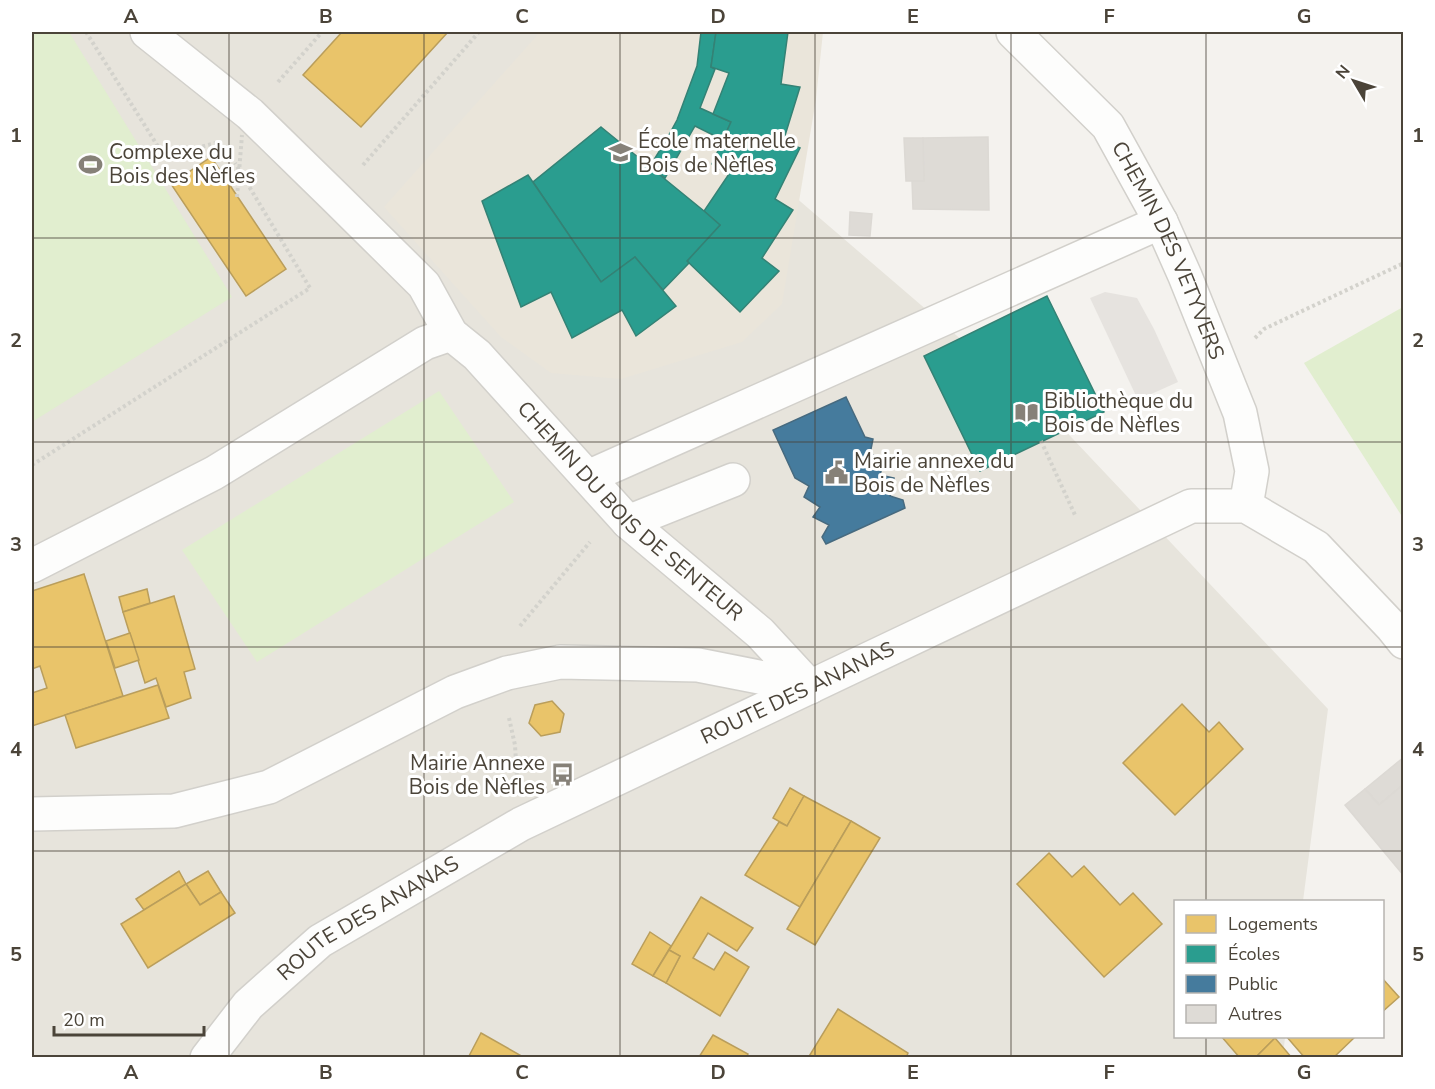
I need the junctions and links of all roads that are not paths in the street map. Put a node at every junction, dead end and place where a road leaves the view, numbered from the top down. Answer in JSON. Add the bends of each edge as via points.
{"nodes":[{"id":1,"x":147,"y":32,"type":"edge"},
{"id":2,"x":1013,"y":32,"type":"edge"},
{"id":3,"x":1161,"y":222,"type":"junction"},
{"id":4,"x":451,"y":334,"type":"junction"},
{"id":5,"x":588,"y":477,"type":"junction"},
{"id":6,"x":733,"y":480,"type":"dead end"},
{"id":7,"x":1246,"y":506,"type":"junction"},
{"id":8,"x":623,"y":516,"type":"junction"},
{"id":9,"x":32,"y":566,"type":"edge"},
{"id":10,"x":1404,"y":642,"type":"edge"},
{"id":11,"x":810,"y":687,"type":"junction"},
{"id":12,"x":32,"y":814,"type":"edge"},
{"id":13,"x":207,"y":1058,"type":"edge"}],
"edges":[{"from":1,"to":4,"type":"street","via":[[246,125],[335,197],[424,285]]},
{"from":2,"to":3,"type":"street","name":"CHEMIN DES VETYVERS","via":[[1108,126]]},
{"from":3,"to":5,"type":"street"},
{"from":3,"to":7,"type":"street","name":"CHEMIN DES VETYVERS","via":[[1240,413],[1252,471]]},
{"from":4,"to":5,"type":"street","name":"CHEMIN DU BOIS DE SENTEUR","via":[[477,355]]},
{"from":4,"to":9,"type":"street","via":[[425,343],[214,473]]},
{"from":5,"to":8,"type":"street","name":"CHEMIN DU BOIS DE SENTEUR"},
{"from":6,"to":8,"type":"street"},
{"from":7,"to":10,"type":"street","via":[[1316,547]]},
{"from":7,"to":11,"type":"street","name":"ROUTE DES ANANAS","via":[[1191,507]]},
{"from":8,"to":11,"type":"street","name":"CHEMIN DU BOIS DE SENTEUR","via":[[760,633]]},
{"from":11,"to":12,"type":"street","via":[[698,665],[560,662],[516,671],[455,692],[269,787],[174,811]]},
{"from":11,"to":13,"type":"street","name":"ROUTE DES ANANAS","via":[[521,824],[320,941],[248,1005]]}]}
